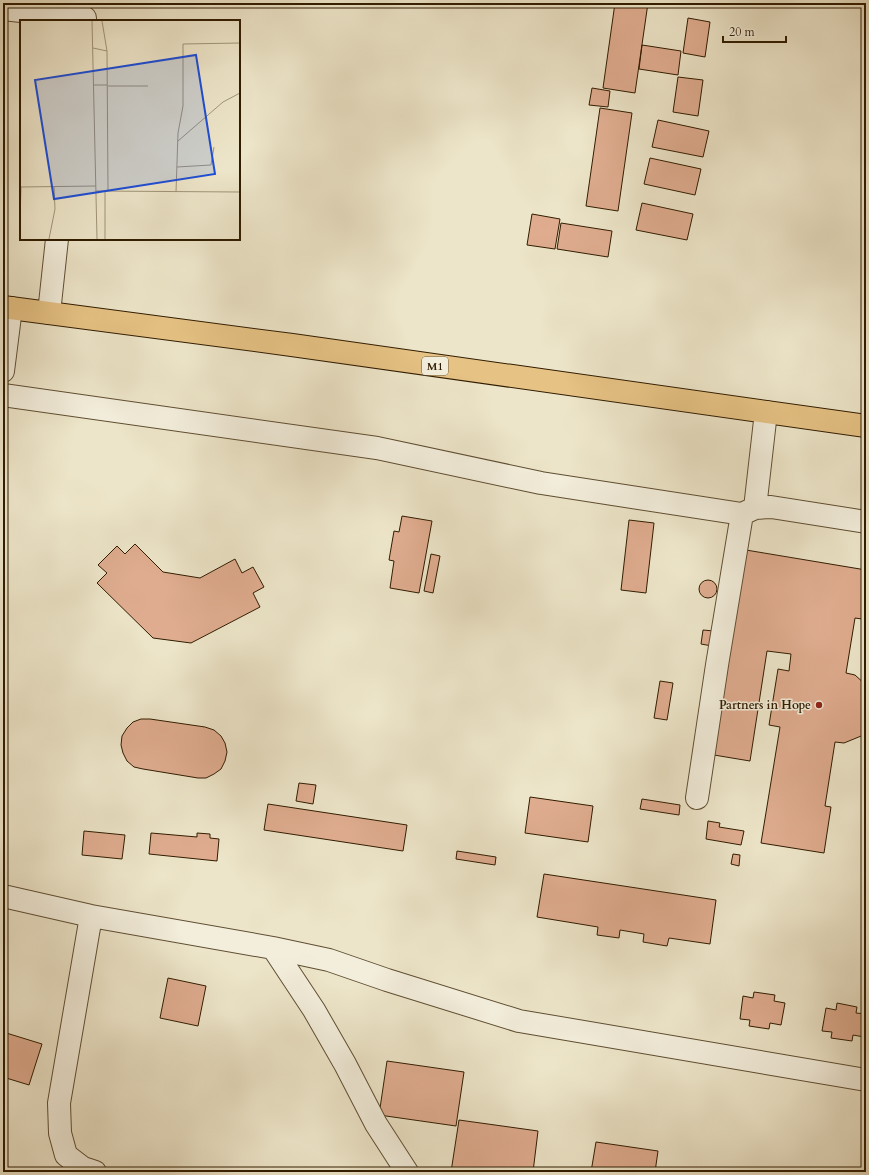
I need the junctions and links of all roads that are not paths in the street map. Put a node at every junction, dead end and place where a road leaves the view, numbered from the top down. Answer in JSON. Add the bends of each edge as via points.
{"nodes":[{"id":1,"x":3,"y":9,"type":"edge"},
{"id":2,"x":85,"y":14,"type":"edge"},
{"id":3,"x":57,"y":240,"type":"edge"},
{"id":4,"x":7,"y":308,"type":"edge"},
{"id":5,"x":49,"y":313,"type":"junction"},
{"id":6,"x":3,"y":371,"type":"edge"},
{"id":7,"x":3,"y":395,"type":"edge"},
{"id":8,"x":766,"y":412,"type":"junction"},
{"id":9,"x":866,"y":426,"type":"edge"},
{"id":10,"x":749,"y":511,"type":"junction"},
{"id":11,"x":866,"y":522,"type":"edge"},
{"id":12,"x":697,"y":798,"type":"dead end"},
{"id":13,"x":3,"y":896,"type":"edge"},
{"id":14,"x":91,"y":916,"type":"junction"},
{"id":15,"x":272,"y":948,"type":"junction"},
{"id":16,"x":866,"y":1080,"type":"edge"},
{"id":17,"x":95,"y":1172,"type":"edge"},
{"id":18,"x":407,"y":1172,"type":"edge"}],
"edges":[{"from":1,"to":2,"type":"street"},
{"from":3,"to":5,"type":"street"},
{"from":4,"to":5,"type":"highway","number":"M1"},
{"from":4,"to":6,"type":"street"},
{"from":5,"to":8,"type":"highway","number":"M1"},
{"from":7,"to":10,"type":"street","via":[[377,448],[541,483]]},
{"from":8,"to":9,"type":"highway","number":"M1"},
{"from":8,"to":10,"type":"street"},
{"from":10,"to":11,"type":"street","via":[[771,507]]},
{"from":10,"to":12,"type":"street","via":[[717,665]]},
{"from":13,"to":14,"type":"street"},
{"from":14,"to":15,"type":"street"},
{"from":14,"to":17,"type":"street","via":[[59,1103],[60,1133],[66,1155],[83,1168]]},
{"from":15,"to":16,"type":"street","via":[[329,960],[519,1021]]},
{"from":15,"to":18,"type":"street","via":[[314,1010],[376,1124]]}]}
